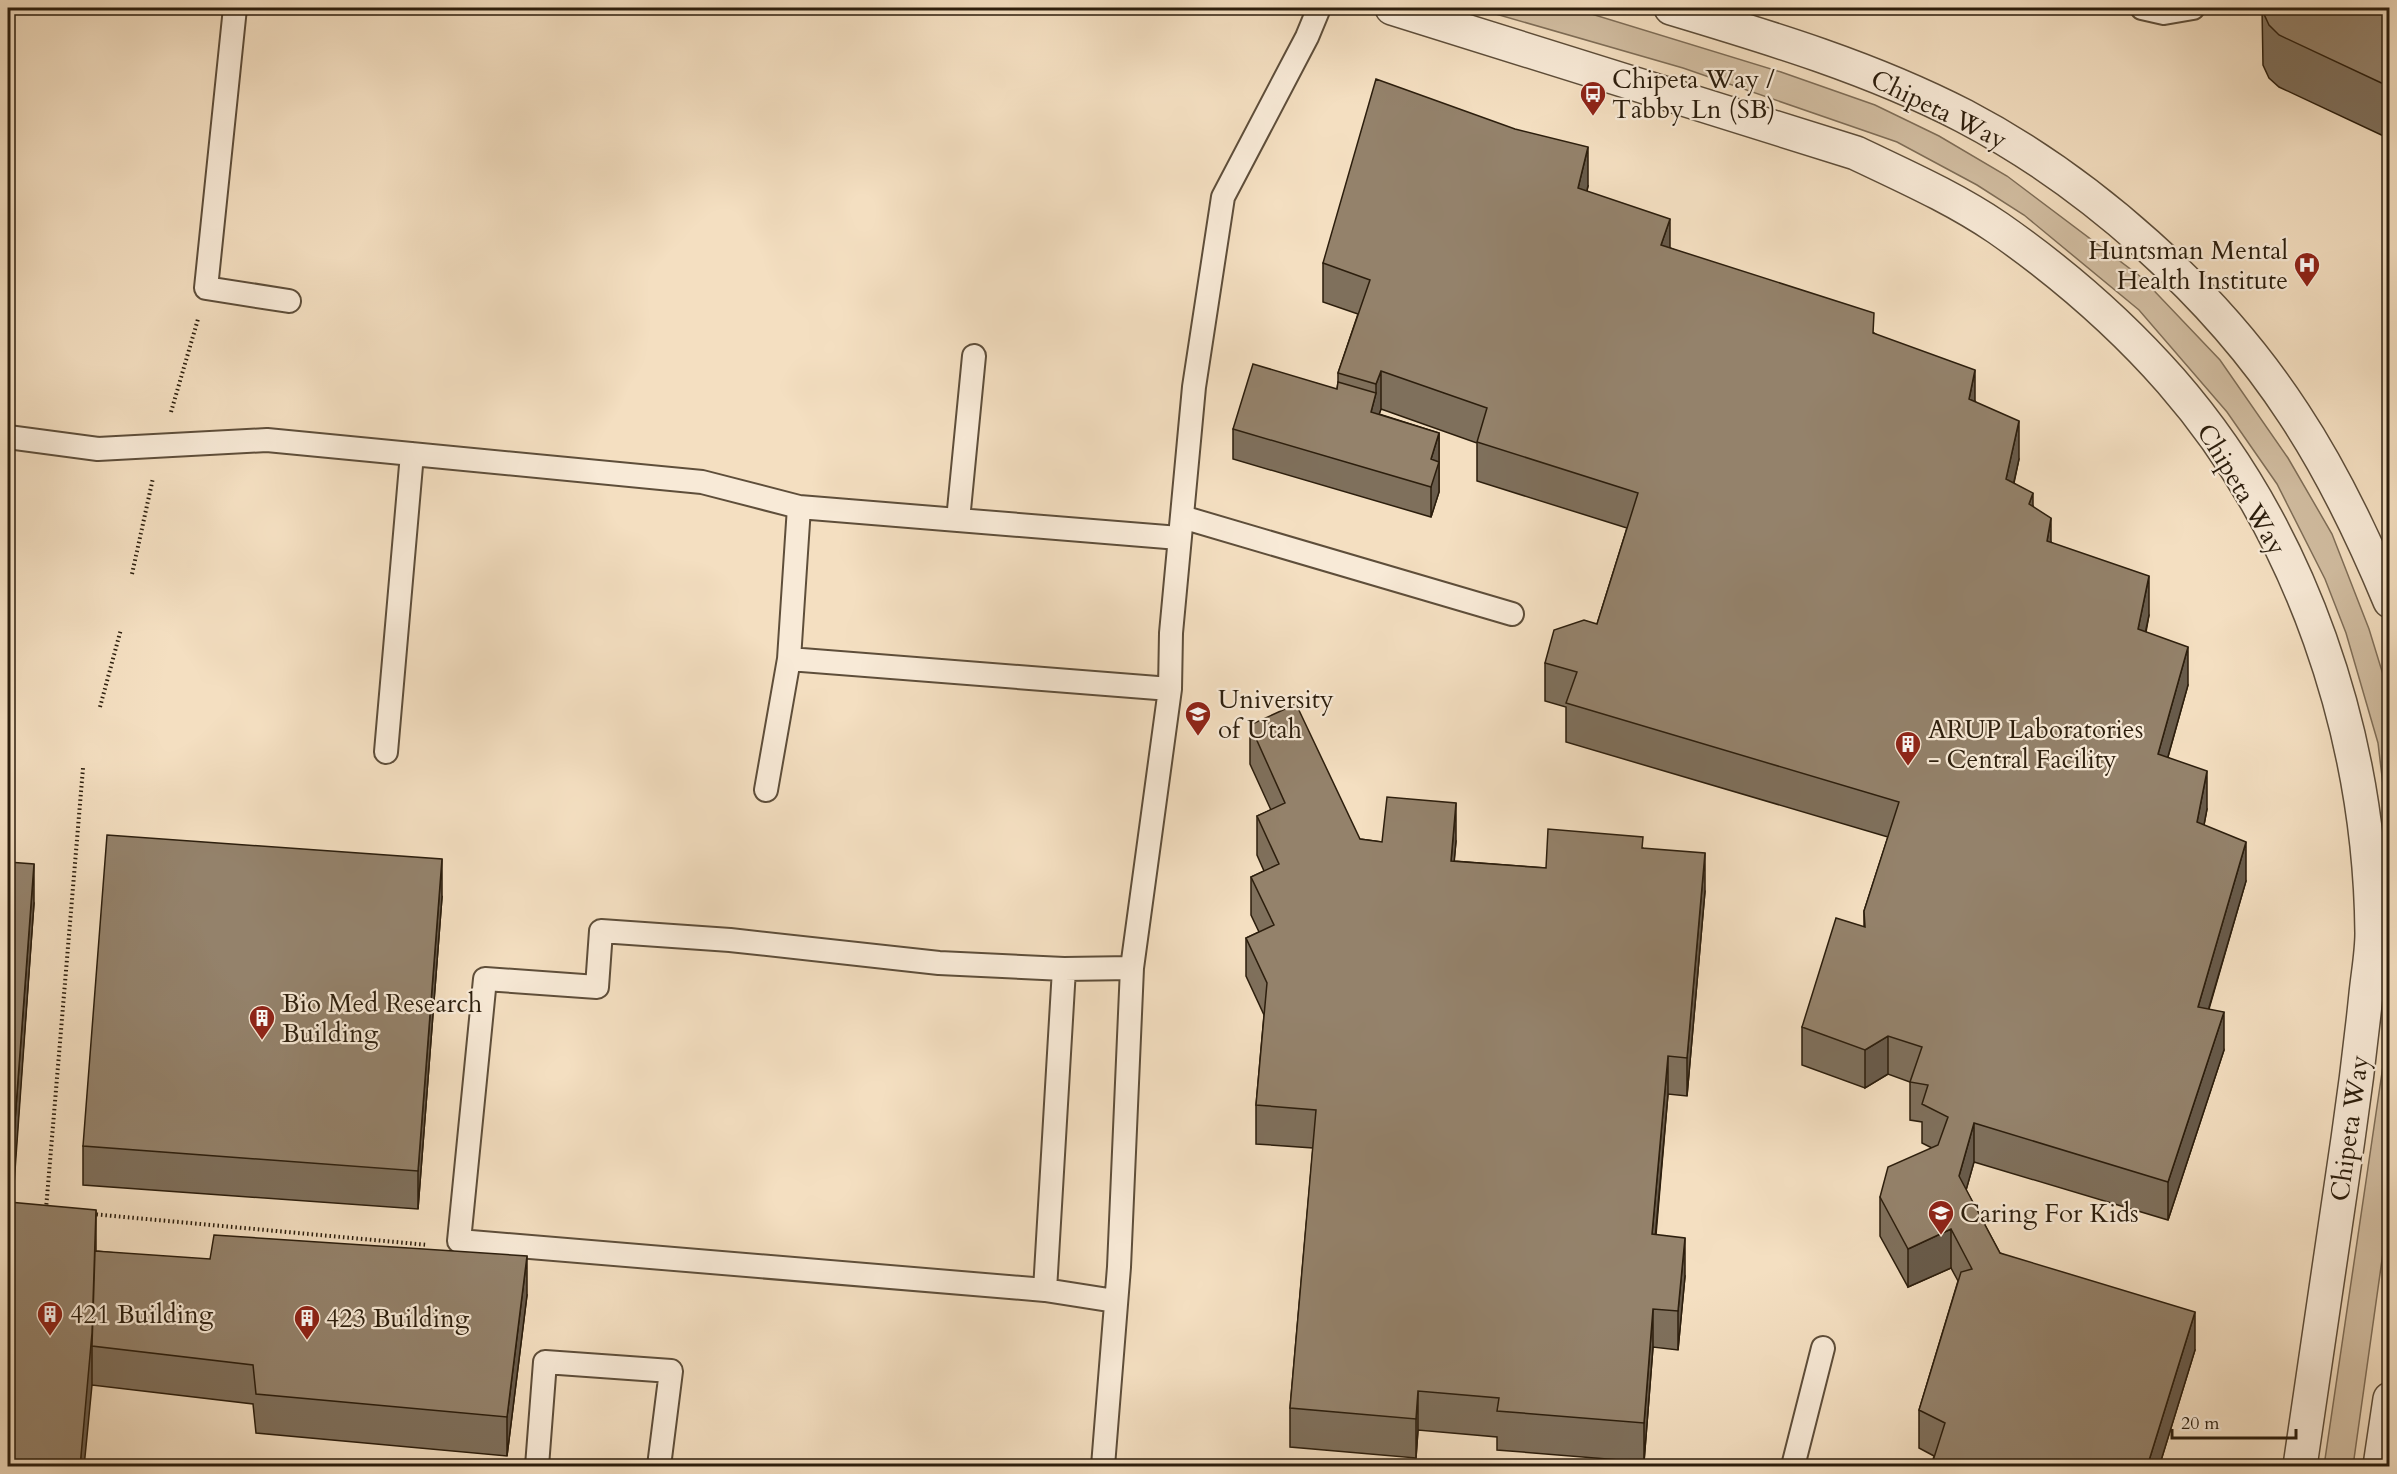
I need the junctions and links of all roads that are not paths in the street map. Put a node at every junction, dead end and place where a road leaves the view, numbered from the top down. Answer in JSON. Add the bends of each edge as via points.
{"nodes":[{"id":1,"x":235,"y":8,"type":"edge"},
{"id":2,"x":1319,"y":8,"type":"edge"},
{"id":3,"x":1392,"y":8,"type":"edge"},
{"id":4,"x":1671,"y":8,"type":"edge"},
{"id":5,"x":2142,"y":8,"type":"edge"},
{"id":6,"x":2193,"y":8,"type":"edge"},
{"id":7,"x":289,"y":301,"type":"dead end"},
{"id":8,"x":974,"y":356,"type":"dead end"},
{"id":9,"x":8,"y":437,"type":"edge"},
{"id":10,"x":412,"y":454,"type":"junction"},
{"id":11,"x":799,"y":507,"type":"junction"},
{"id":12,"x":958,"y":520,"type":"junction"},
{"id":13,"x":1181,"y":528,"type":"junction"},
{"id":14,"x":2390,"y":601,"type":"edge"},
{"id":15,"x":1512,"y":614,"type":"dead end"},
{"id":16,"x":789,"y":658,"type":"junction"},
{"id":17,"x":1170,"y":689,"type":"junction"},
{"id":18,"x":386,"y":752,"type":"dead end"},
{"id":19,"x":766,"y":790,"type":"dead end"},
{"id":20,"x":1132,"y":968,"type":"junction"},
{"id":21,"x":1064,"y":969,"type":"junction"},
{"id":22,"x":1045,"y":1290,"type":"junction"},
{"id":23,"x":1115,"y":1301,"type":"junction"},
{"id":24,"x":1823,"y":1348,"type":"dead end"},
{"id":25,"x":2390,"y":1399,"type":"edge"},
{"id":26,"x":537,"y":1467,"type":"edge"},
{"id":27,"x":659,"y":1467,"type":"edge"},
{"id":28,"x":1102,"y":1467,"type":"edge"},
{"id":29,"x":1793,"y":1467,"type":"edge"},
{"id":30,"x":2300,"y":1467,"type":"edge"},
{"id":31,"x":2380,"y":1467,"type":"edge"}],
"edges":[{"from":1,"to":7,"type":"lane","via":[[206,288]]},
{"from":2,"to":13,"type":"lane","via":[[1223,197],[1194,387]]},
{"from":3,"to":30,"type":"street","name":"Chipeta Way","via":[[1856,153],[1926,186],[1995,226],[2060,274],[2119,327],[2172,382],[2260,507],[2292,571],[2344,715],[2361,805],[2372,937],[2360,1054]]},
{"from":4,"to":14,"type":"street","name":"Chipeta Way","via":[[1822,55],[1964,116],[2026,153],[2146,243],[2227,328],[2294,413],[2361,533]]},
{"from":5,"to":6,"type":"lane","via":[[2164,13]]},
{"from":8,"to":12,"type":"lane"},
{"from":9,"to":10,"type":"lane","via":[[98,449],[267,440]]},
{"from":10,"to":11,"type":"lane","via":[[702,482]]},
{"from":10,"to":18,"type":"lane"},
{"from":11,"to":12,"type":"lane"},
{"from":11,"to":16,"type":"lane"},
{"from":12,"to":13,"type":"lane"},
{"from":13,"to":15,"type":"lane"},
{"from":13,"to":17,"type":"lane"},
{"from":16,"to":17,"type":"lane"},
{"from":16,"to":19,"type":"lane"},
{"from":17,"to":20,"type":"lane"},
{"from":20,"to":21,"type":"lane"},
{"from":20,"to":23,"type":"lane"},
{"from":21,"to":22,"type":"lane"},
{"from":21,"to":22,"type":"lane","via":[[939,963],[730,940],[601,931],[597,987],[485,979],[459,1241]]},
{"from":22,"to":23,"type":"lane"},
{"from":23,"to":28,"type":"lane"},
{"from":24,"to":29,"type":"lane"},
{"from":25,"to":31,"type":"street"},
{"from":26,"to":27,"type":"lane","via":[[545,1362],[671,1371]]}]}
